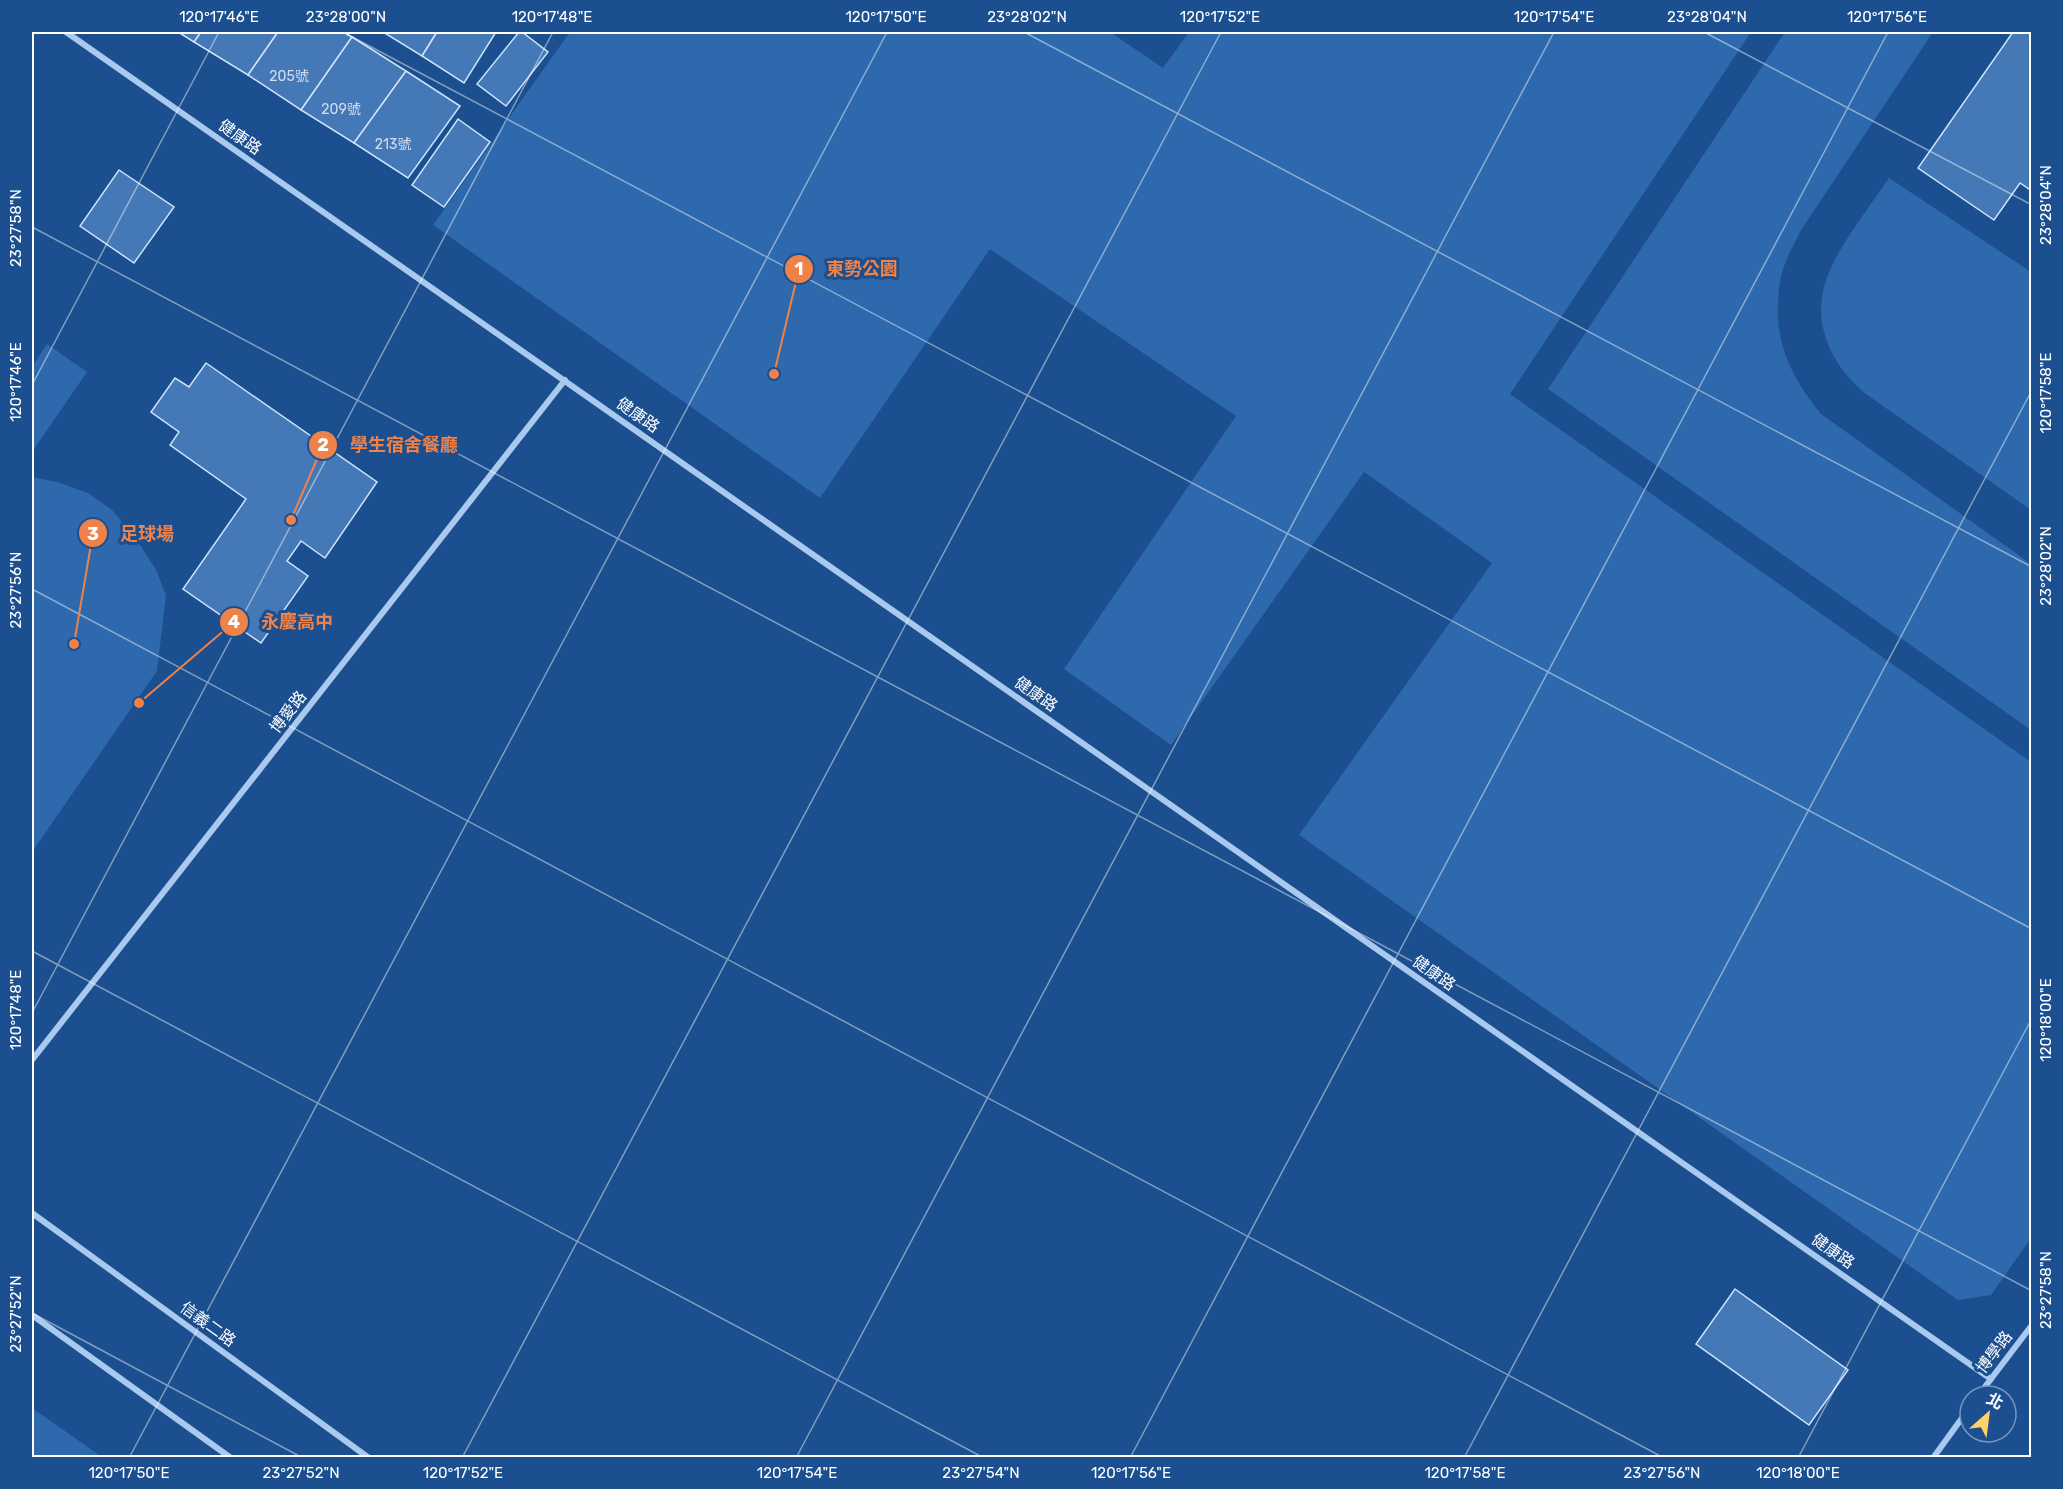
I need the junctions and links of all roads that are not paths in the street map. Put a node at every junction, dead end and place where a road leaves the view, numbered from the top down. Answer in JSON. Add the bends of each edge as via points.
{"nodes":[{"id":1,"x":66,"y":32,"type":"edge"},
{"id":2,"x":565,"y":380,"type":"junction"},
{"id":3,"x":32,"y":1060,"type":"edge"},
{"id":4,"x":32,"y":1213,"type":"edge"},
{"id":5,"x":32,"y":1315,"type":"edge"},
{"id":6,"x":2031,"y":1325,"type":"edge"},
{"id":7,"x":1991,"y":1379,"type":"junction"},
{"id":8,"x":1987,"y":1384,"type":"edge"},
{"id":9,"x":1958,"y":1424,"type":"edge"},
{"id":10,"x":231,"y":1458,"type":"edge"},
{"id":11,"x":369,"y":1458,"type":"edge"},
{"id":12,"x":1933,"y":1458,"type":"edge"}],
"edges":[{"from":1,"to":2,"type":"street","name":"健康路"},
{"from":2,"to":3,"type":"street","name":"博愛路"},
{"from":2,"to":7,"type":"street","name":"健康路"},
{"from":4,"to":11,"type":"street","name":"信義二路"},
{"from":5,"to":10,"type":"street"},
{"from":6,"to":7,"type":"street","name":"博學路"},
{"from":7,"to":8,"type":"street","name":"博學路"},
{"from":9,"to":12,"type":"street"}]}
